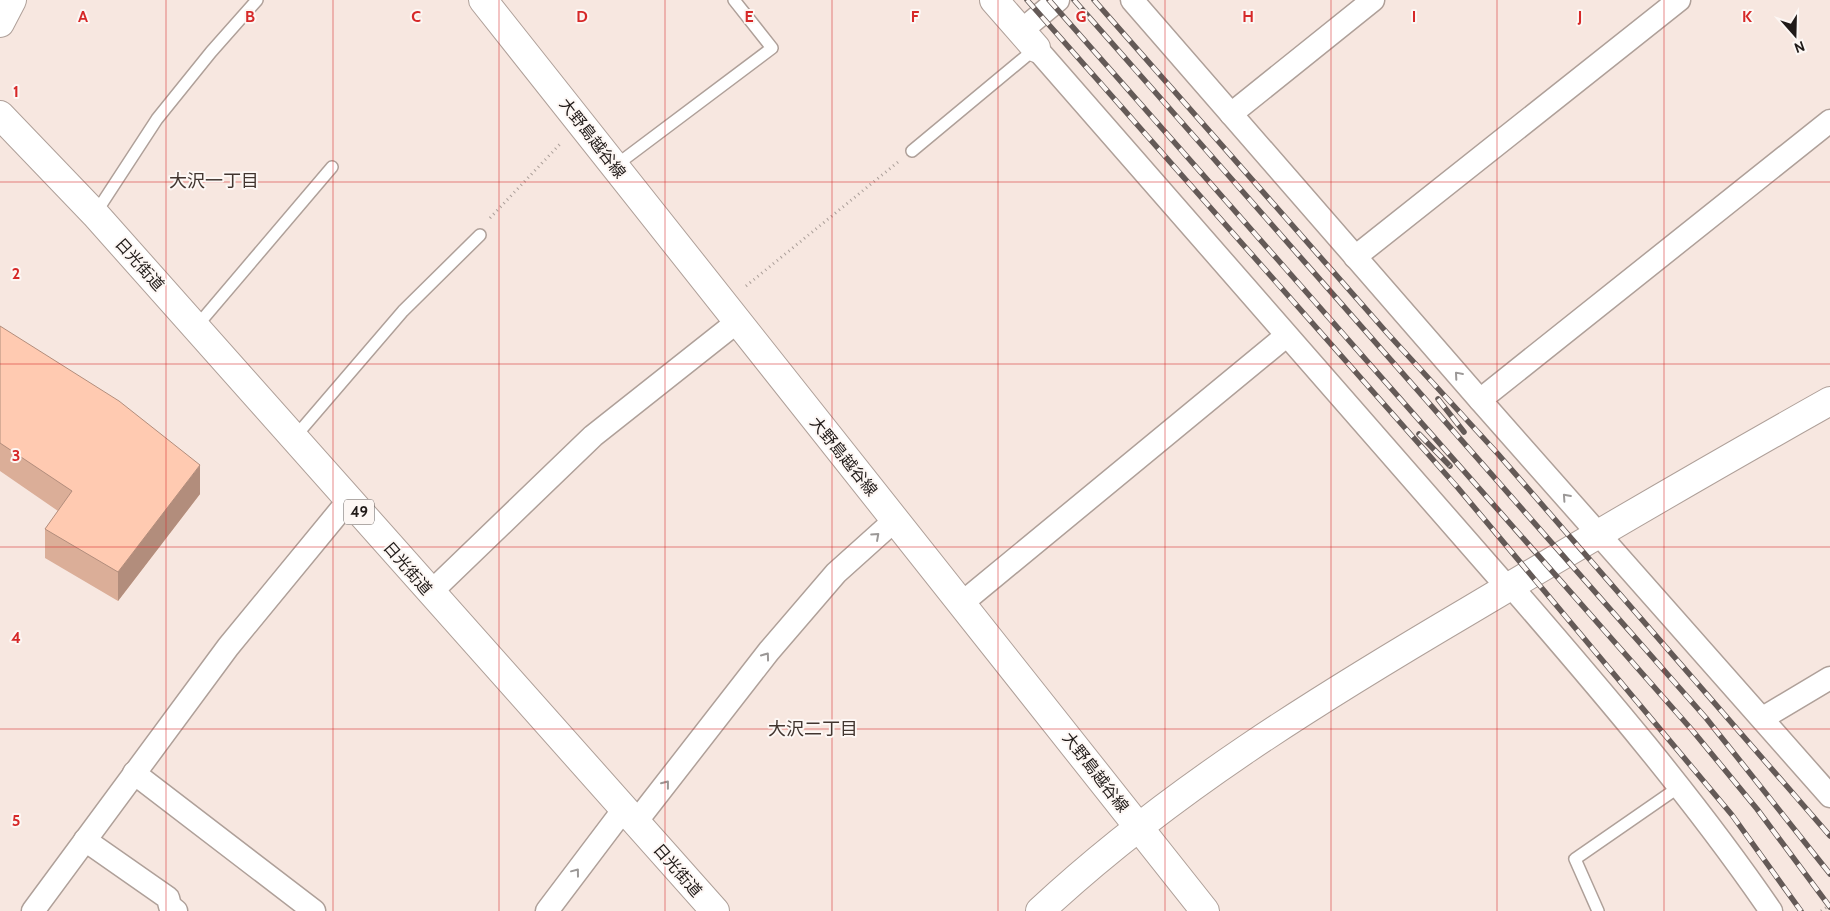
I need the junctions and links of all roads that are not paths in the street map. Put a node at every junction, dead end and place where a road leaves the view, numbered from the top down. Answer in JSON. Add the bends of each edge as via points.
{"nodes":[{"id":1,"x":12,"y":0,"type":"edge"},
{"id":2,"x":256,"y":0,"type":"edge"},
{"id":3,"x":483,"y":0,"type":"edge"},
{"id":4,"x":734,"y":0,"type":"edge"},
{"id":5,"x":994,"y":0,"type":"edge"},
{"id":6,"x":1058,"y":0,"type":"edge"},
{"id":7,"x":1132,"y":0,"type":"edge"},
{"id":8,"x":1373,"y":0,"type":"edge"},
{"id":9,"x":1679,"y":0,"type":"edge"},
{"id":10,"x":0,"y":23,"type":"edge"},
{"id":11,"x":1028,"y":40,"type":"junction"},
{"id":12,"x":1231,"y":114,"type":"junction"},
{"id":13,"x":0,"y":116,"type":"edge"},
{"id":14,"x":1830,"y":121,"type":"edge"},
{"id":15,"x":912,"y":150,"type":"road end"},
{"id":16,"x":615,"y":166,"type":"junction"},
{"id":17,"x":332,"y":167,"type":"dead end"},
{"id":18,"x":95,"y":214,"type":"junction"},
{"id":19,"x":480,"y":234,"type":"road end"},
{"id":20,"x":1355,"y":257,"type":"junction"},
{"id":21,"x":730,"y":313,"type":"junction"},
{"id":22,"x":196,"y":327,"type":"junction"},
{"id":23,"x":1286,"y":336,"type":"junction"},
{"id":24,"x":1480,"y":400,"type":"junction"},
{"id":25,"x":1830,"y":401,"type":"edge"},
{"id":26,"x":294,"y":438,"type":"junction"},
{"id":27,"x":348,"y":500,"type":"junction"},
{"id":28,"x":895,"y":520,"type":"junction"},
{"id":29,"x":1598,"y":533,"type":"junction"},
{"id":30,"x":1509,"y":587,"type":"junction"},
{"id":31,"x":430,"y":593,"type":"junction"},
{"id":32,"x":962,"y":603,"type":"junction"},
{"id":33,"x":1830,"y":678,"type":"edge"},
{"id":34,"x":1763,"y":718,"type":"junction"},
{"id":35,"x":134,"y":773,"type":"junction"},
{"id":36,"x":1679,"y":786,"type":"junction"},
{"id":37,"x":1830,"y":796,"type":"edge"},
{"id":38,"x":630,"y":815,"type":"junction"},
{"id":39,"x":1138,"y":826,"type":"junction"},
{"id":40,"x":85,"y":840,"type":"junction"},
{"id":41,"x":33,"y":911,"type":"edge"},
{"id":42,"x":176,"y":911,"type":"edge"},
{"id":43,"x":314,"y":911,"type":"edge"},
{"id":44,"x":547,"y":911,"type":"edge"},
{"id":45,"x":714,"y":911,"type":"edge"},
{"id":46,"x":1040,"y":911,"type":"edge"},
{"id":47,"x":1205,"y":911,"type":"edge"},
{"id":48,"x":1598,"y":911,"type":"edge"},
{"id":49,"x":1771,"y":911,"type":"edge"}],
"edges":[{"from":1,"to":10,"type":"main road"},
{"from":2,"to":18,"type":"lane","via":[[157,119]]},
{"from":3,"to":16,"type":"main road","name":"大野島越谷線"},
{"from":4,"to":16,"type":"lane","via":[[772,48]]},
{"from":5,"to":11,"type":"main road"},
{"from":6,"to":11,"type":"street"},
{"from":7,"to":12,"type":"street"},
{"from":8,"to":12,"type":"street"},
{"from":9,"to":20,"type":"street"},
{"from":11,"to":15,"type":"lane"},
{"from":11,"to":23,"type":"street"},
{"from":12,"to":20,"type":"street"},
{"from":13,"to":18,"type":"main road","name":"日光街道","number":"49"},
{"from":14,"to":24,"type":"street"},
{"from":16,"to":21,"type":"main road","name":"大野島越谷線"},
{"from":17,"to":22,"type":"lane"},
{"from":18,"to":22,"type":"main road","name":"日光街道","number":"49"},
{"from":19,"to":26,"type":"lane","via":[[404,310]]},
{"from":24,"to":20,"type":"street","one_way":true},
{"from":21,"to":28,"type":"main road","name":"大野島越谷線"},
{"from":21,"to":31,"type":"street","via":[[593,436]]},
{"from":22,"to":26,"type":"main road","name":"日光街道","number":"49"},
{"from":23,"to":30,"type":"street"},
{"from":23,"to":32,"type":"street"},
{"from":29,"to":24,"type":"street","one_way":true},
{"from":25,"to":29,"type":"main road"},
{"from":26,"to":27,"type":"main road","name":"日光街道","number":"49"},
{"from":27,"to":31,"type":"main road","name":"日光街道","number":"49"},
{"from":27,"to":35,"type":"street","via":[[228,647]]},
{"from":28,"to":32,"type":"main road","name":"大野島越谷線"},
{"from":38,"to":28,"type":"street","one_way":true,"via":[[836,573]]},
{"from":29,"to":30,"type":"main road"},
{"from":29,"to":34,"type":"street"},
{"from":30,"to":36,"type":"street","via":[[1597,685]]},
{"from":30,"to":39,"type":"main road","via":[[1346,683]]},
{"from":31,"to":38,"type":"main road","name":"日光街道","number":"49"},
{"from":32,"to":39,"type":"main road","name":"大野島越谷線"},
{"from":33,"to":34,"type":"street"},
{"from":34,"to":37,"type":"street"},
{"from":35,"to":40,"type":"street"},
{"from":35,"to":43,"type":"street"},
{"from":36,"to":48,"type":"lane","via":[[1575,859]]},
{"from":36,"to":49,"type":"street"},
{"from":44,"to":38,"type":"street","one_way":true},
{"from":38,"to":45,"type":"main road","name":"日光街道","number":"49"},
{"from":39,"to":46,"type":"main road"},
{"from":39,"to":47,"type":"main road","name":"大野島越谷線"},
{"from":40,"to":41,"type":"street"},
{"from":40,"to":42,"type":"street","via":[[168,898]]}]}
